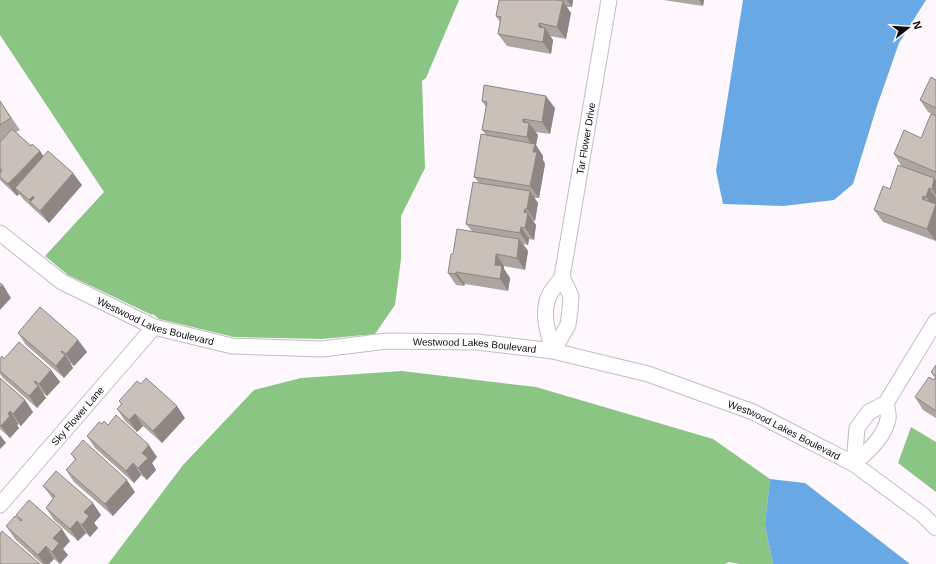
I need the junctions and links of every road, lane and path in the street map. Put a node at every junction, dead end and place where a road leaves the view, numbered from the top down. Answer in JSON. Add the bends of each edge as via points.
{"nodes":[{"id":1,"x":609,"y":0,"type":"edge"},
{"id":2,"x":0,"y":233,"type":"edge"},
{"id":3,"x":562,"y":277,"type":"junction"},
{"id":4,"x":936,"y":321,"type":"edge"},
{"id":5,"x":154,"y":327,"type":"junction"},
{"id":6,"x":553,"y":351,"type":"junction"},
{"id":7,"x":886,"y":403,"type":"junction"},
{"id":8,"x":854,"y":464,"type":"junction"},
{"id":9,"x":0,"y":505,"type":"edge"},
{"id":10,"x":936,"y":528,"type":"edge"}],
"edges":[{"from":1,"to":3,"type":"street","name":"Tar Flower Drive"},
{"from":2,"to":5,"type":"street","name":"Westwood Lakes Boulevard","via":[[62,282]]},
{"from":3,"to":6,"type":"street","name":"Tar Flower Drive","via":[[550,293],[545,318]]},
{"from":3,"to":6,"type":"street","via":[[571,296],[570,310],[568,325]]},
{"from":4,"to":7,"type":"street"},
{"from":5,"to":6,"type":"street","name":"Westwood Lakes Boulevard","via":[[232,346],[322,348],[387,341],[477,342]]},
{"from":5,"to":9,"type":"street","name":"Sky Flower Lane"},
{"from":6,"to":8,"type":"street","name":"Westwood Lakes Boulevard","via":[[648,374],[753,412]]},
{"from":7,"to":8,"type":"street","via":[[888,417],[883,432]]},
{"from":7,"to":8,"type":"street","via":[[868,412],[857,428]]},
{"from":8,"to":10,"type":"street","name":"Westwood Lakes Boulevard","via":[[923,515]]}]}
